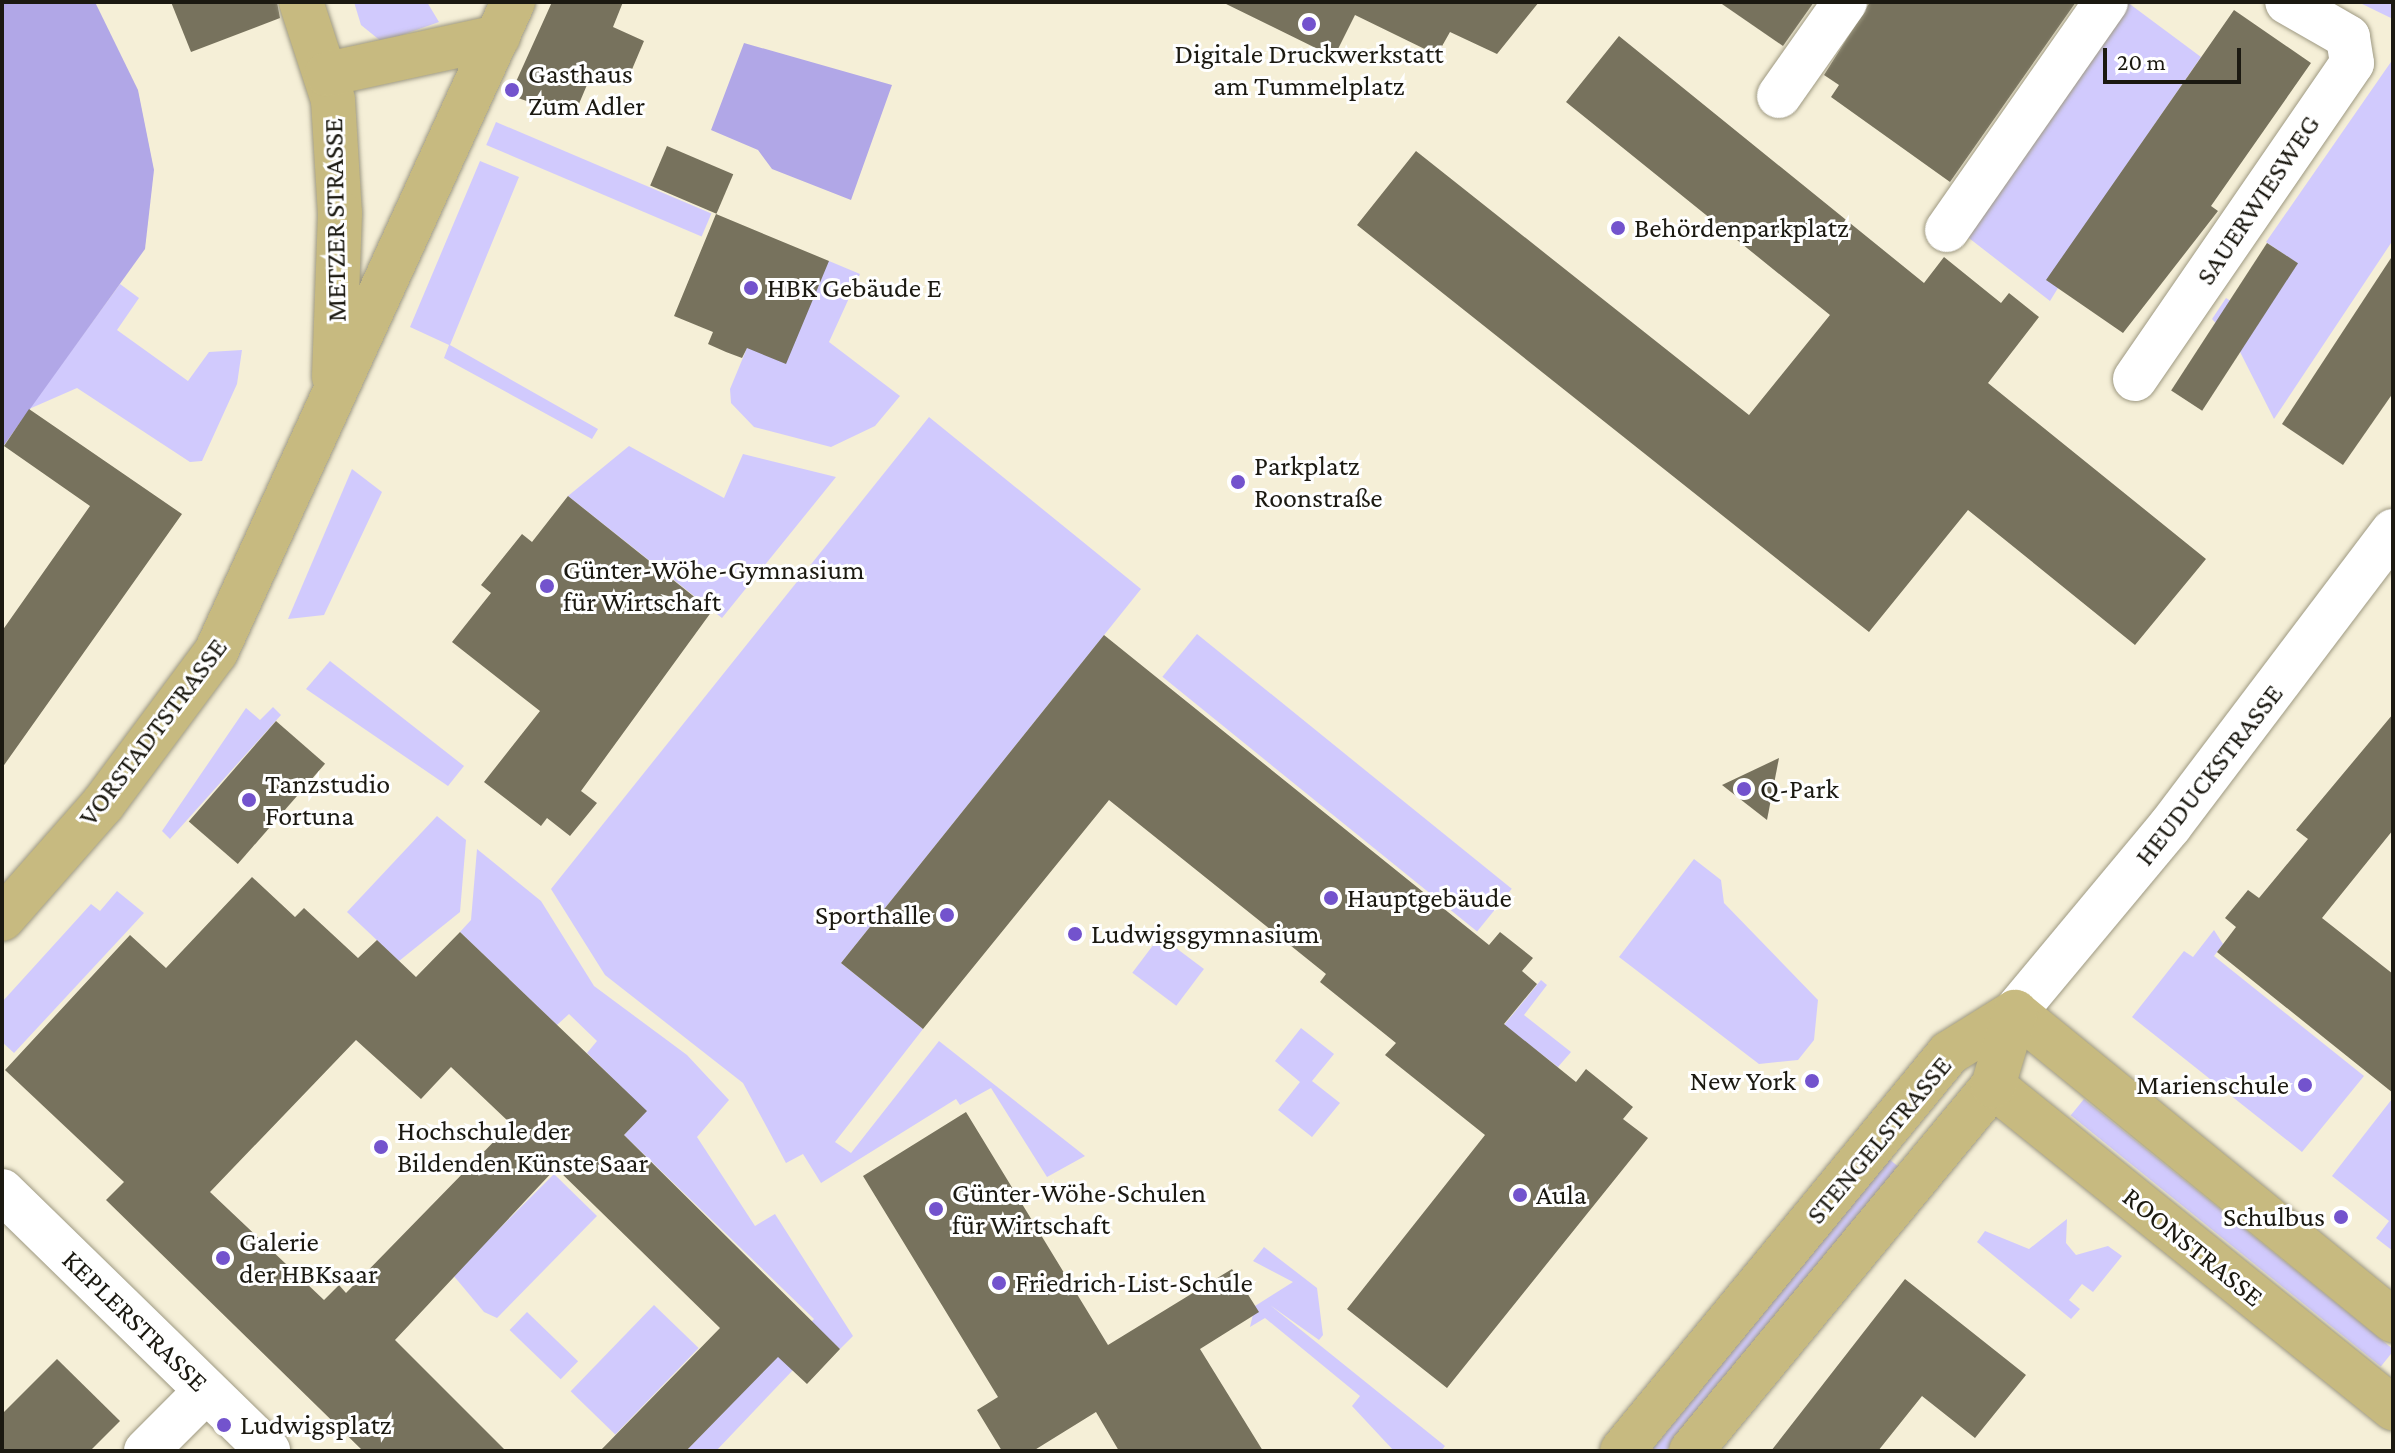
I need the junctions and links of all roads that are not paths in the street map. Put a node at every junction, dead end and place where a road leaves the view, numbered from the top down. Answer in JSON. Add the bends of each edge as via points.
{"nodes":[{"id":1,"x":301,"y":2,"type":"edge"},
{"id":2,"x":1845,"y":2,"type":"edge"},
{"id":3,"x":2106,"y":2,"type":"edge"},
{"id":4,"x":2287,"y":2,"type":"edge"},
{"id":5,"x":503,"y":13,"type":"edge"},
{"id":6,"x":327,"y":74,"type":"junction"},
{"id":7,"x":1779,"y":96,"type":"dead end"},
{"id":8,"x":1947,"y":230,"type":"dead end"},
{"id":9,"x":2135,"y":379,"type":"dead end"},
{"id":10,"x":333,"y":396,"type":"junction"},
{"id":11,"x":2393,"y":531,"type":"edge"},
{"id":12,"x":2,"y":919,"type":"edge"},
{"id":13,"x":2015,"y":1012,"type":"junction"},
{"id":14,"x":1993,"y":1086,"type":"junction"},
{"id":15,"x":2,"y":1191,"type":"edge"},
{"id":16,"x":2393,"y":1320,"type":"edge"},
{"id":17,"x":206,"y":1391,"type":"junction"},
{"id":18,"x":2393,"y":1408,"type":"edge"},
{"id":19,"x":146,"y":1451,"type":"edge"},
{"id":20,"x":268,"y":1451,"type":"edge"},
{"id":21,"x":1622,"y":1451,"type":"edge"},
{"id":22,"x":1691,"y":1451,"type":"edge"}],
"edges":[{"from":1,"to":6,"type":"main road","name":"METZER STRASSE"},
{"from":2,"to":7,"type":"street"},
{"from":3,"to":8,"type":"street"},
{"from":4,"to":9,"type":"street","name":"SAUERWIESWEG","via":[[2348,37],[2352,63]]},
{"from":5,"to":6,"type":"main road"},
{"from":5,"to":10,"type":"main road","name":"VORSTADTSTRASSE"},
{"from":6,"to":10,"type":"main road","name":"METZER STRASSE","via":[[340,197]]},
{"from":10,"to":12,"type":"main road","name":"VORSTADTSTRASSE","via":[[216,652],[103,804]]},
{"from":11,"to":13,"type":"street","name":"HEUDUCKSTRASSE","via":[[2170,826]]},
{"from":13,"to":14,"type":"main road","name":"STENGELSTRASSE"},
{"from":13,"to":16,"type":"main road"},
{"from":13,"to":21,"type":"main road","name":"STENGELSTRASSE","via":[[1949,1053]]},
{"from":14,"to":18,"type":"main road","name":"ROONSTRASSE"},
{"from":14,"to":22,"type":"main road","name":"STENGELSTRASSE"},
{"from":15,"to":17,"type":"street","name":"KEPLERSTRASSE"},
{"from":17,"to":19,"type":"street"},
{"from":17,"to":20,"type":"street","name":"KEPLERSTRASSE"}]}
